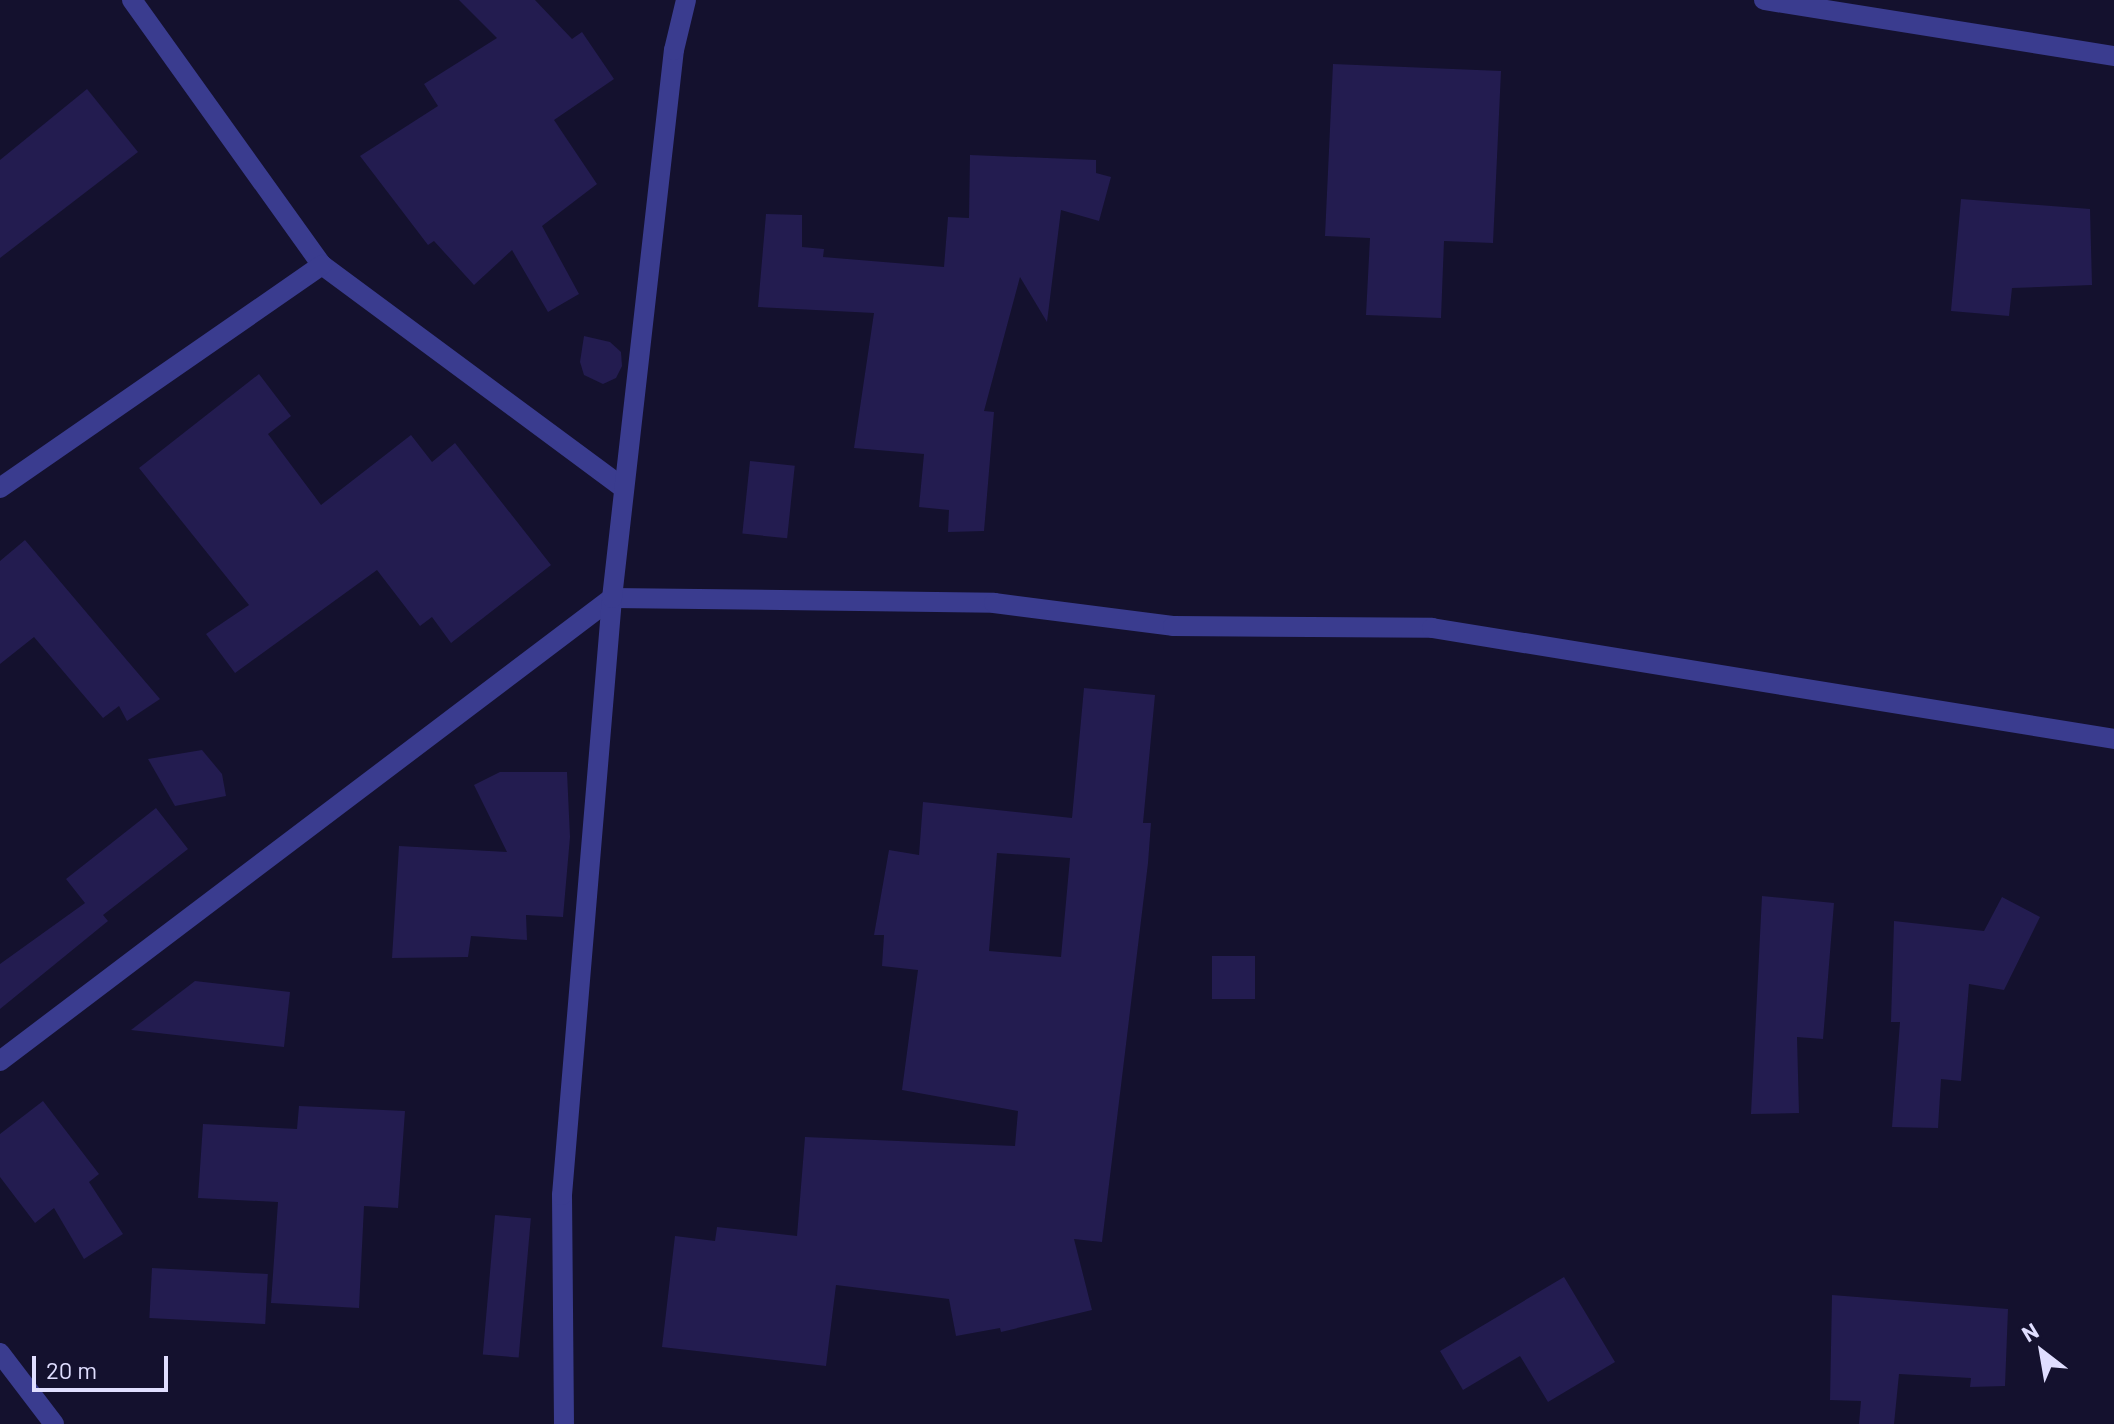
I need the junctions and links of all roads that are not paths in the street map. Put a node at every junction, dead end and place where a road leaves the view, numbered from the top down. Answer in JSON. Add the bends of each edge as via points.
{"nodes":[{"id":1,"x":132,"y":0,"type":"edge"},
{"id":2,"x":686,"y":0,"type":"edge"},
{"id":3,"x":1764,"y":0,"type":"edge"},
{"id":4,"x":2114,"y":56,"type":"edge"},
{"id":5,"x":322,"y":265,"type":"junction"},
{"id":6,"x":622,"y":487,"type":"junction"},
{"id":7,"x":0,"y":488,"type":"edge"},
{"id":8,"x":612,"y":598,"type":"junction"},
{"id":9,"x":2114,"y":739,"type":"edge"},
{"id":10,"x":0,"y":1061,"type":"edge"},
{"id":11,"x":0,"y":1353,"type":"edge"},
{"id":12,"x":54,"y":1424,"type":"edge"},
{"id":13,"x":564,"y":1424,"type":"edge"}],
"edges":[{"from":1,"to":5,"type":"street"},
{"from":2,"to":6,"type":"street","via":[[674,50]]},
{"from":3,"to":4,"type":"street"},
{"from":5,"to":6,"type":"street"},
{"from":5,"to":7,"type":"street"},
{"from":6,"to":8,"type":"street"},
{"from":8,"to":9,"type":"street","via":[[994,603],[1173,626],[1432,628]]},
{"from":8,"to":10,"type":"street"},
{"from":8,"to":13,"type":"street","via":[[562,1195]]},
{"from":11,"to":12,"type":"street"}]}
